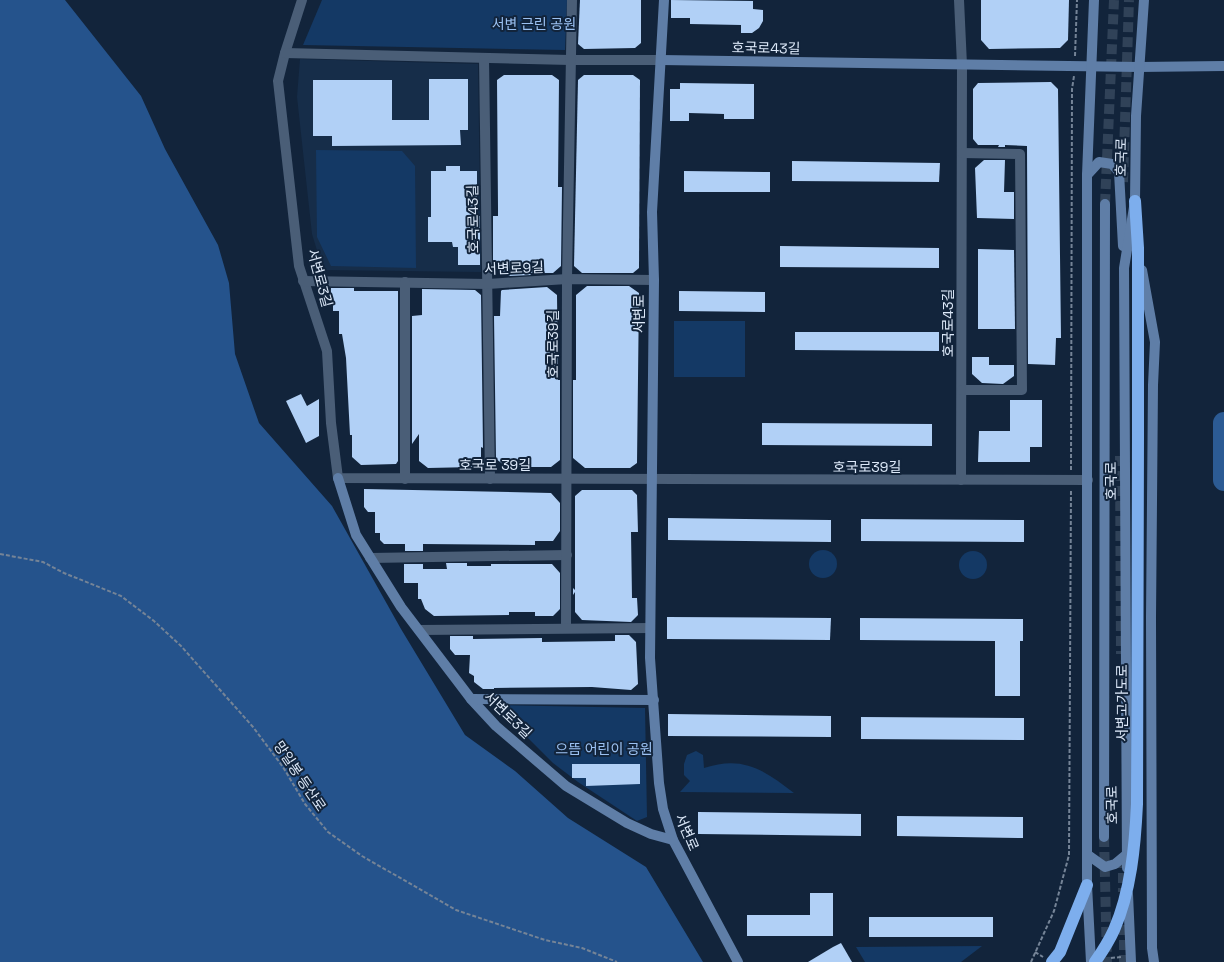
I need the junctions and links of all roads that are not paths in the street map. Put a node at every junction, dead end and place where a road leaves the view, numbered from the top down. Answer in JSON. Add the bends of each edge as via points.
{"nodes":[{"id":1,"x":302,"y":0,"type":"edge"},
{"id":2,"x":572,"y":0,"type":"edge"},
{"id":3,"x":664,"y":0,"type":"edge"},
{"id":4,"x":959,"y":0,"type":"edge"},
{"id":5,"x":1094,"y":0,"type":"edge"},
{"id":6,"x":1144,"y":0,"type":"edge"},
{"id":7,"x":285,"y":53,"type":"junction"},
{"id":8,"x":484,"y":58,"type":"junction"},
{"id":9,"x":570,"y":60,"type":"junction"},
{"id":10,"x":661,"y":60,"type":"junction"},
{"id":11,"x":962,"y":65,"type":"junction"},
{"id":12,"x":1092,"y":66,"type":"junction"},
{"id":13,"x":1224,"y":66,"type":"edge"},
{"id":14,"x":1139,"y":67,"type":"junction"},
{"id":15,"x":962,"y":153,"type":"junction"},
{"id":16,"x":1087,"y":175,"type":"junction"},
{"id":17,"x":1135,"y":201,"type":"junction"},
{"id":18,"x":1105,"y":204,"type":"tunnel mouth"},
{"id":19,"x":1138,"y":248,"type":"junction"},
{"id":20,"x":1124,"y":268,"type":"junction"},
{"id":21,"x":567,"y":279,"type":"junction"},
{"id":22,"x":654,"y":280,"type":"junction"},
{"id":23,"x":303,"y":281,"type":"junction"},
{"id":24,"x":406,"y":282,"type":"junction"},
{"id":25,"x":488,"y":284,"type":"junction"},
{"id":26,"x":962,"y":390,"type":"junction"},
{"id":27,"x":338,"y":478,"type":"junction"},
{"id":28,"x":405,"y":479,"type":"junction"},
{"id":29,"x":490,"y":479,"type":"junction"},
{"id":30,"x":566,"y":479,"type":"junction"},
{"id":31,"x":652,"y":479,"type":"junction"},
{"id":32,"x":961,"y":480,"type":"junction"},
{"id":33,"x":1088,"y":480,"type":"junction"},
{"id":34,"x":567,"y":555,"type":"junction"},
{"id":35,"x":370,"y":558,"type":"junction"},
{"id":36,"x":1151,"y":618,"type":"junction"},
{"id":37,"x":566,"y":628,"type":"junction"},
{"id":38,"x":650,"y":628,"type":"junction"},
{"id":39,"x":419,"y":630,"type":"junction"},
{"id":40,"x":1125,"y":668,"type":"junction"},
{"id":41,"x":471,"y":699,"type":"junction"},
{"id":42,"x":654,"y":700,"type":"junction"},
{"id":43,"x":1104,"y":837,"type":"tunnel mouth"},
{"id":44,"x":673,"y":840,"type":"junction"},
{"id":45,"x":1127,"y":854,"type":"junction"},
{"id":46,"x":1088,"y":855,"type":"junction"},
{"id":47,"x":1087,"y":885,"type":"junction"},
{"id":48,"x":738,"y":962,"type":"edge"},
{"id":49,"x":1052,"y":962,"type":"edge"},
{"id":50,"x":1091,"y":962,"type":"edge"},
{"id":51,"x":1095,"y":962,"type":"edge"},
{"id":52,"x":1131,"y":962,"type":"edge"},
{"id":53,"x":1154,"y":962,"type":"edge"}],
"edges":[{"from":1,"to":7,"type":"street","name":"서변로3길"},
{"from":2,"to":9,"type":"street"},
{"from":3,"to":10,"type":"main road","name":"서변로"},
{"from":4,"to":11,"type":"street","name":"호국로43길"},
{"from":5,"to":12,"type":"main road","name":"호국로"},
{"from":6,"to":14,"type":"main road","name":"호국로"},
{"from":7,"to":8,"type":"street","name":"호국로43길"},
{"from":7,"to":23,"type":"street","name":"서변로3길","via":[[278,81]]},
{"from":8,"to":9,"type":"street","name":"호국로43길"},
{"from":8,"to":25,"type":"street","name":"호국로43길"},
{"from":9,"to":10,"type":"street","name":"호국로43길"},
{"from":9,"to":21,"type":"street","name":"호국로39길"},
{"from":10,"to":11,"type":"main road","name":"호국로43길"},
{"from":10,"to":22,"type":"main road","name":"서변로","via":[[652,212]]},
{"from":11,"to":12,"type":"main road","name":"호국로43길"},
{"from":11,"to":15,"type":"street","name":"호국로43길"},
{"from":12,"to":14,"type":"main road","name":"호국로43길"},
{"from":12,"to":16,"type":"main road","name":"호국로"},
{"from":13,"to":14,"type":"main road","name":"호국로43길"},
{"from":14,"to":17,"type":"main road","name":"호국로"},
{"from":15,"to":26,"type":"street","name":"호국로43길"},
{"from":15,"to":26,"type":"street","via":[[1020,154],[1022,390]]},
{"from":16,"to":20,"type":"main road","via":[[1099,162],[1112,164],[1119,172]]},
{"from":16,"to":33,"type":"main road","name":"호국로"},
{"from":17,"to":19,"type":"highway","name":"서변고가도로"},
{"from":17,"to":20,"type":"main road","name":"호국로"},
{"from":18,"to":43,"type":"main road","name":"호국로"},
{"from":19,"to":36,"type":"main road","via":[[1155,342]]},
{"from":19,"to":51,"type":"highway","name":"서변고가도로","bridge":true,"via":[[1135,846],[1123,903],[1114,930]]},
{"from":20,"to":40,"type":"main road","name":"호국로"},
{"from":21,"to":22,"type":"street","name":"서변로9길"},
{"from":21,"to":25,"type":"street","name":"서변로9길"},
{"from":21,"to":30,"type":"street","name":"호국로39길"},
{"from":22,"to":31,"type":"main road","name":"서변로"},
{"from":23,"to":24,"type":"street","name":"서변로9길"},
{"from":23,"to":27,"type":"street","name":"서변로3길","via":[[327,351],[331,423]]},
{"from":24,"to":25,"type":"street","name":"서변로9길"},
{"from":24,"to":28,"type":"street"},
{"from":25,"to":29,"type":"street"},
{"from":26,"to":32,"type":"street"},
{"from":27,"to":28,"type":"street","name":"호국로 39길"},
{"from":27,"to":35,"type":"main road","name":"서변로3길","via":[[356,535]]},
{"from":28,"to":29,"type":"street","name":"호국로 39길"},
{"from":29,"to":30,"type":"street","name":"호국로 39길"},
{"from":30,"to":31,"type":"street","name":"호국로 39길"},
{"from":30,"to":34,"type":"street","name":"호국로39길"},
{"from":31,"to":32,"type":"street","name":"호국로39길"},
{"from":31,"to":38,"type":"main road","name":"서변로"},
{"from":32,"to":33,"type":"street","name":"호국로39길"},
{"from":33,"to":46,"type":"main road","name":"호국로"},
{"from":34,"to":35,"type":"street"},
{"from":34,"to":37,"type":"street","name":"호국로39길"},
{"from":35,"to":39,"type":"main road","name":"서변로3길"},
{"from":36,"to":40,"type":"main road"},
{"from":36,"to":53,"type":"main road"},
{"from":37,"to":38,"type":"street"},
{"from":37,"to":39,"type":"street"},
{"from":38,"to":42,"type":"main road","name":"서변로"},
{"from":39,"to":41,"type":"main road","name":"서변로3길"},
{"from":40,"to":45,"type":"main road","name":"호국로"},
{"from":41,"to":42,"type":"main road"},
{"from":41,"to":44,"type":"main road","name":"서변로3길","via":[[496,726],[566,786],[627,823]]},
{"from":42,"to":44,"type":"main road","name":"서변로","via":[[662,809]]},
{"from":44,"to":48,"type":"main road","name":"서변로"},
{"from":45,"to":46,"type":"main road","via":[[1115,864],[1105,867]]},
{"from":45,"to":52,"type":"main road","name":"호국로"},
{"from":46,"to":47,"type":"main road","name":"호국로"},
{"from":47,"to":49,"type":"highway","via":[[1060,952]]},
{"from":47,"to":50,"type":"main road","name":"호국로"}]}
